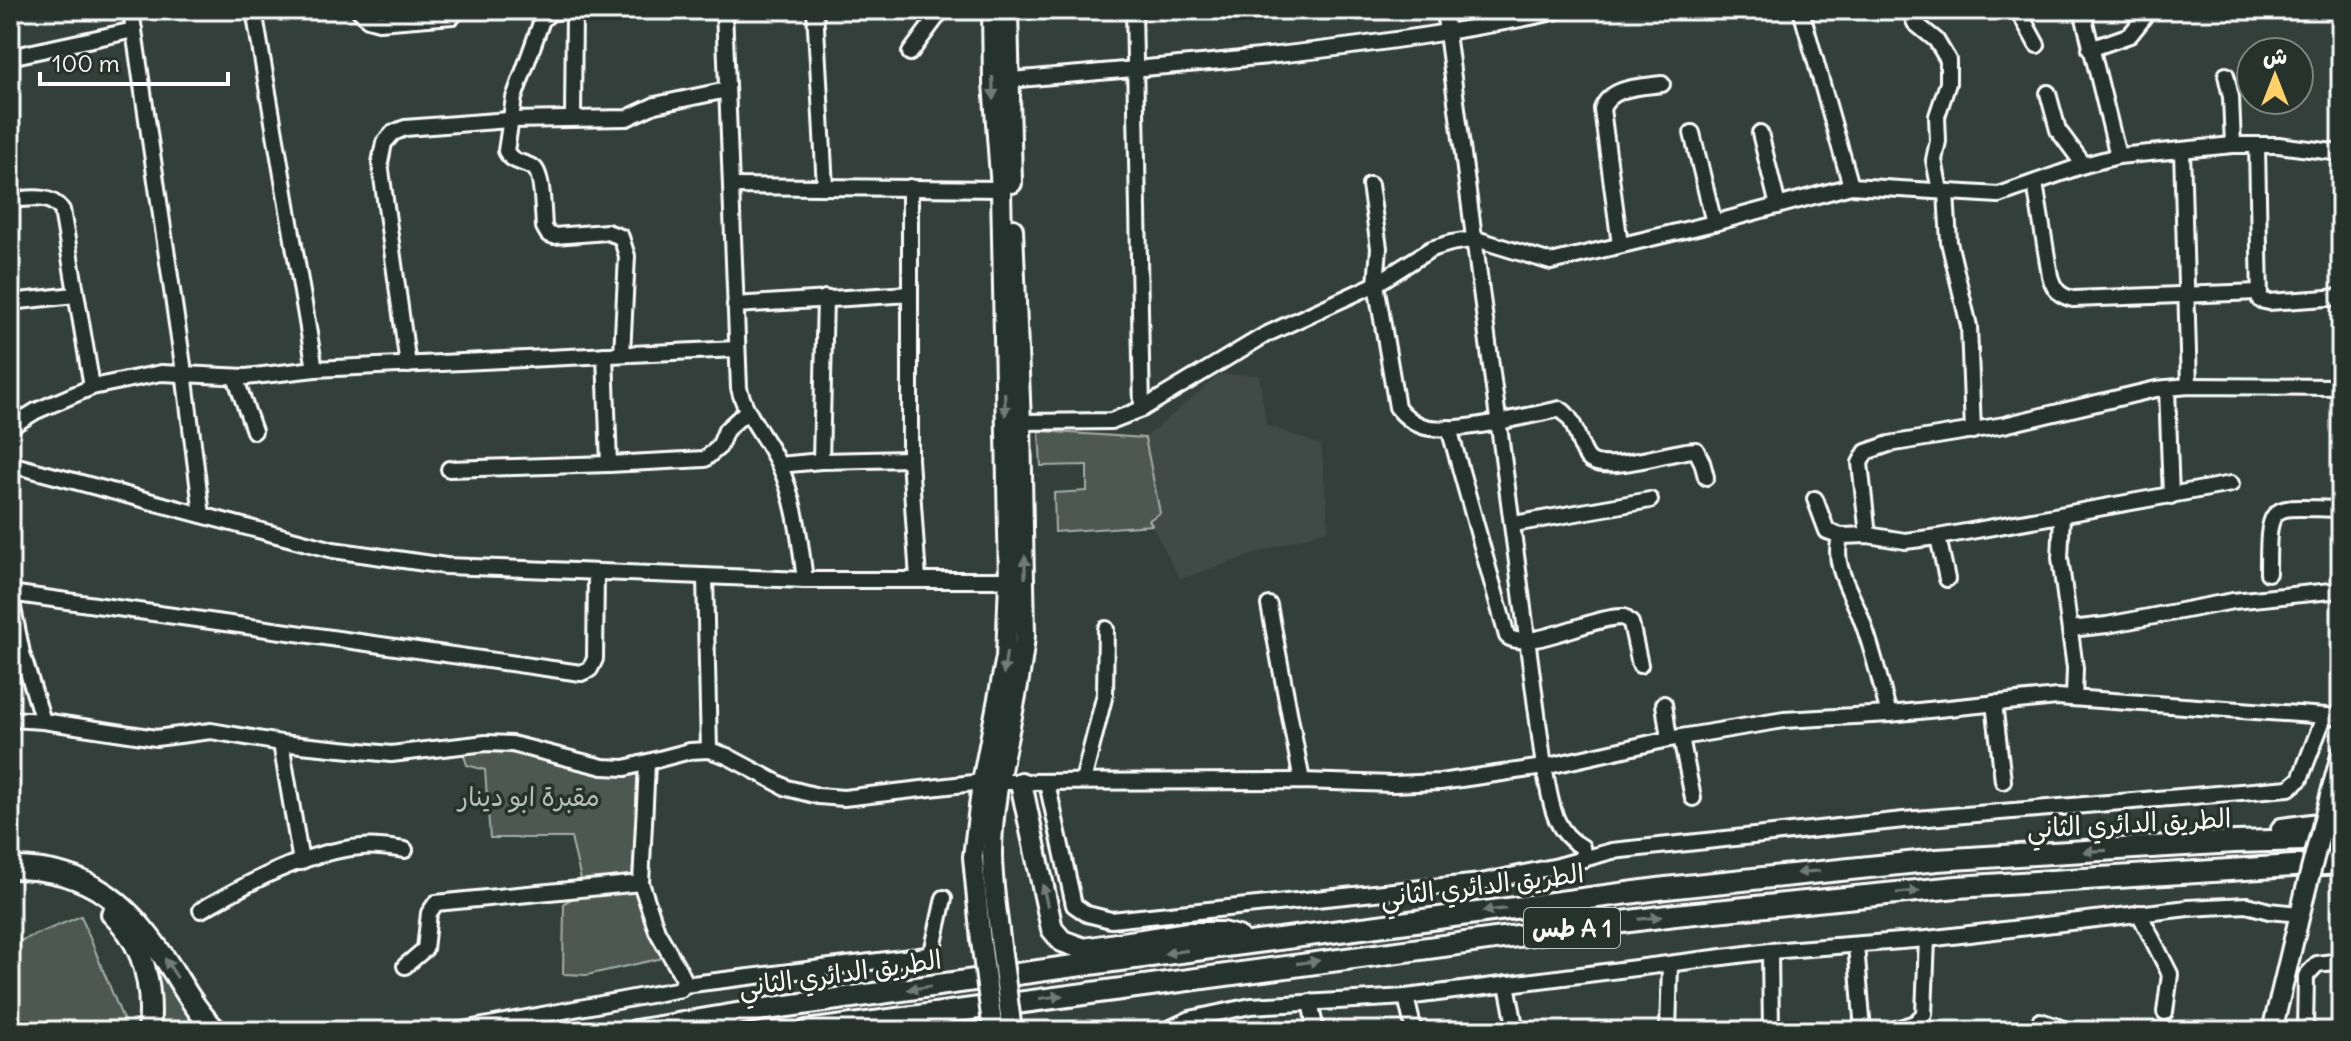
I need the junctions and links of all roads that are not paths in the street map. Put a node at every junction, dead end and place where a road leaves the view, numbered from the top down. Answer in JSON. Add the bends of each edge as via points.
{"nodes":[{"id":1,"x":131,"y":10,"type":"edge"},
{"id":2,"x":254,"y":10,"type":"edge"},
{"id":3,"x":359,"y":10,"type":"edge"},
{"id":4,"x":567,"y":10,"type":"edge"},
{"id":5,"x":574,"y":10,"type":"edge"},
{"id":6,"x":724,"y":10,"type":"edge"},
{"id":7,"x":815,"y":10,"type":"edge"},
{"id":8,"x":942,"y":10,"type":"edge"},
{"id":9,"x":992,"y":10,"type":"edge"},
{"id":10,"x":1008,"y":10,"type":"edge"},
{"id":11,"x":1134,"y":10,"type":"edge"},
{"id":12,"x":1444,"y":10,"type":"edge"},
{"id":13,"x":1561,"y":10,"type":"edge"},
{"id":14,"x":1801,"y":10,"type":"edge"},
{"id":15,"x":1910,"y":10,"type":"edge"},
{"id":16,"x":2018,"y":10,"type":"edge"},
{"id":17,"x":2082,"y":10,"type":"edge"},
{"id":18,"x":2150,"y":10,"type":"edge"},
{"id":19,"x":1530,"y":14,"type":"edge"},
{"id":20,"x":453,"y":16,"type":"dead end"},
{"id":21,"x":134,"y":30,"type":"junction"},
{"id":22,"x":1447,"y":32,"type":"junction"},
{"id":23,"x":2037,"y":45,"type":"dead end"},
{"id":24,"x":2090,"y":49,"type":"junction"},
{"id":25,"x":910,"y":53,"type":"dead end"},
{"id":26,"x":10,"y":57,"type":"edge"},
{"id":27,"x":1133,"y":69,"type":"junction"},
{"id":28,"x":2226,"y":75,"type":"dead end"},
{"id":29,"x":1010,"y":80,"type":"junction"},
{"id":30,"x":1662,"y":84,"type":"dead end"},
{"id":31,"x":727,"y":90,"type":"junction"},
{"id":32,"x":2048,"y":93,"type":"dead end"},
{"id":33,"x":573,"y":117,"type":"junction"},
{"id":34,"x":509,"y":120,"type":"junction"},
{"id":35,"x":1692,"y":133,"type":"dead end"},
{"id":36,"x":1760,"y":133,"type":"dead end"},
{"id":37,"x":2233,"y":145,"type":"junction"},
{"id":38,"x":2257,"y":145,"type":"junction"},
{"id":39,"x":2182,"y":150,"type":"junction"},
{"id":40,"x":2341,"y":153,"type":"edge"},
{"id":41,"x":2118,"y":156,"type":"junction"},
{"id":42,"x":2084,"y":165,"type":"junction"},
{"id":43,"x":2035,"y":183,"type":"junction"},
{"id":44,"x":1370,"y":185,"type":"dead end"},
{"id":45,"x":731,"y":186,"type":"junction"},
{"id":46,"x":1851,"y":186,"type":"junction"},
{"id":47,"x":825,"y":187,"type":"junction"},
{"id":48,"x":910,"y":187,"type":"junction"},
{"id":49,"x":1001,"y":189,"type":"junction"},
{"id":50,"x":1943,"y":192,"type":"junction"},
{"id":51,"x":10,"y":200,"type":"edge"},
{"id":52,"x":1778,"y":206,"type":"junction"},
{"id":53,"x":1714,"y":223,"type":"junction"},
{"id":54,"x":1476,"y":239,"type":"junction"},
{"id":55,"x":1620,"y":245,"type":"junction"},
{"id":56,"x":1376,"y":284,"type":"junction"},
{"id":57,"x":2259,"y":292,"type":"junction"},
{"id":58,"x":910,"y":294,"type":"junction"},
{"id":59,"x":75,"y":295,"type":"junction"},
{"id":60,"x":2186,"y":297,"type":"junction"},
{"id":61,"x":2341,"y":297,"type":"edge"},
{"id":62,"x":825,"y":298,"type":"junction"},
{"id":63,"x":10,"y":302,"type":"edge"},
{"id":64,"x":735,"y":305,"type":"junction"},
{"id":65,"x":1009,"y":307,"type":"junction"},
{"id":66,"x":737,"y":349,"type":"junction"},
{"id":67,"x":622,"y":354,"type":"junction"},
{"id":68,"x":605,"y":355,"type":"junction"},
{"id":69,"x":408,"y":365,"type":"junction"},
{"id":70,"x":315,"y":369,"type":"junction"},
{"id":71,"x":184,"y":372,"type":"junction"},
{"id":72,"x":235,"y":377,"type":"junction"},
{"id":73,"x":2189,"y":386,"type":"junction"},
{"id":74,"x":92,"y":387,"type":"junction"},
{"id":75,"x":2341,"y":387,"type":"edge"},
{"id":76,"x":2167,"y":388,"type":"junction"},
{"id":77,"x":1142,"y":409,"type":"junction"},
{"id":78,"x":747,"y":411,"type":"junction"},
{"id":79,"x":1497,"y":421,"type":"junction"},
{"id":80,"x":1021,"y":422,"type":"junction"},
{"id":81,"x":10,"y":427,"type":"edge"},
{"id":82,"x":1449,"y":428,"type":"junction"},
{"id":83,"x":254,"y":431,"type":"dead end"},
{"id":84,"x":1973,"y":431,"type":"junction"},
{"id":85,"x":910,"y":459,"type":"junction"},
{"id":86,"x":821,"y":461,"type":"junction"},
{"id":87,"x":10,"y":464,"type":"edge"},
{"id":88,"x":609,"y":464,"type":"junction"},
{"id":89,"x":779,"y":465,"type":"junction"},
{"id":90,"x":449,"y":469,"type":"dead end"},
{"id":91,"x":1706,"y":477,"type":"dead end"},
{"id":92,"x":2231,"y":484,"type":"dead end"},
{"id":93,"x":2171,"y":496,"type":"junction"},
{"id":94,"x":1815,"y":499,"type":"dead end"},
{"id":95,"x":1650,"y":500,"type":"dead end"},
{"id":96,"x":2341,"y":509,"type":"edge"},
{"id":97,"x":202,"y":515,"type":"junction"},
{"id":98,"x":2062,"y":516,"type":"junction"},
{"id":99,"x":1514,"y":524,"type":"junction"},
{"id":100,"x":1868,"y":535,"type":"junction"},
{"id":101,"x":1841,"y":536,"type":"junction"},
{"id":102,"x":1938,"y":537,"type":"junction"},
{"id":103,"x":2268,"y":573,"type":"dead end"},
{"id":104,"x":596,"y":574,"type":"junction"},
{"id":105,"x":705,"y":577,"type":"junction"},
{"id":106,"x":918,"y":579,"type":"junction"},
{"id":107,"x":1947,"y":579,"type":"dead end"},
{"id":108,"x":805,"y":580,"type":"junction"},
{"id":109,"x":1009,"y":580,"type":"junction"},
{"id":110,"x":2341,"y":590,"type":"edge"},
{"id":111,"x":10,"y":593,"type":"edge"},
{"id":112,"x":1269,"y":605,"type":"dead end"},
{"id":113,"x":1106,"y":629,"type":"dead end"},
{"id":114,"x":2070,"y":629,"type":"junction"},
{"id":115,"x":1527,"y":640,"type":"junction"},
{"id":116,"x":1640,"y":665,"type":"dead end"},
{"id":117,"x":2074,"y":698,"type":"junction"},
{"id":118,"x":1994,"y":703,"type":"junction"},
{"id":119,"x":1664,"y":704,"type":"dead end"},
{"id":120,"x":1889,"y":714,"type":"junction"},
{"id":121,"x":2324,"y":717,"type":"junction"},
{"id":122,"x":2341,"y":717,"type":"edge"},
{"id":123,"x":10,"y":719,"type":"edge"},
{"id":124,"x":43,"y":721,"type":"junction"},
{"id":125,"x":1675,"y":738,"type":"junction"},
{"id":126,"x":281,"y":743,"type":"junction"},
{"id":127,"x":709,"y":750,"type":"junction"},
{"id":128,"x":2341,"y":755,"type":"edge"},
{"id":129,"x":647,"y":764,"type":"junction"},
{"id":130,"x":1544,"y":767,"type":"junction"},
{"id":131,"x":1083,"y":781,"type":"junction"},
{"id":132,"x":1302,"y":781,"type":"junction"},
{"id":133,"x":2003,"y":781,"type":"dead end"},
{"id":134,"x":991,"y":782,"type":"junction"},
{"id":135,"x":1021,"y":783,"type":"junction"},
{"id":136,"x":1047,"y":783,"type":"junction"},
{"id":137,"x":1693,"y":798,"type":"dead end"},
{"id":138,"x":2341,"y":821,"type":"edge"},
{"id":139,"x":2341,"y":839,"type":"edge"},
{"id":140,"x":2151,"y":848,"type":"junction"},
{"id":141,"x":405,"y":850,"type":"dead end"},
{"id":142,"x":1584,"y":859,"type":"junction"},
{"id":143,"x":301,"y":862,"type":"junction"},
{"id":144,"x":2341,"y":863,"type":"edge"},
{"id":145,"x":10,"y":868,"type":"edge"},
{"id":146,"x":10,"y":878,"type":"edge"},
{"id":147,"x":641,"y":883,"type":"junction"},
{"id":148,"x":944,"y":898,"type":"dead end"},
{"id":149,"x":201,"y":910,"type":"dead end"},
{"id":150,"x":2139,"y":913,"type":"junction"},
{"id":151,"x":2300,"y":914,"type":"junction"},
{"id":152,"x":1927,"y":939,"type":"junction"},
{"id":153,"x":990,"y":940,"type":"junction"},
{"id":154,"x":1253,"y":941,"type":"junction"},
{"id":155,"x":1856,"y":945,"type":"junction"},
{"id":156,"x":1770,"y":951,"type":"junction"},
{"id":157,"x":2341,"y":961,"type":"edge"},
{"id":158,"x":1670,"y":965,"type":"junction"},
{"id":159,"x":405,"y":966,"type":"dead end"},
{"id":160,"x":1507,"y":984,"type":"junction"},
{"id":161,"x":684,"y":985,"type":"junction"},
{"id":162,"x":1406,"y":997,"type":"junction"},
{"id":163,"x":1310,"y":1002,"type":"junction"},
{"id":164,"x":2165,"y":1012,"type":"dead end"},
{"id":165,"x":1206,"y":1015,"type":"junction"},
{"id":166,"x":2040,"y":1021,"type":"dead end"},
{"id":167,"x":149,"y":1031,"type":"edge"},
{"id":168,"x":217,"y":1031,"type":"edge"},
{"id":169,"x":457,"y":1031,"type":"edge"},
{"id":170,"x":635,"y":1031,"type":"edge"},
{"id":171,"x":807,"y":1031,"type":"edge"},
{"id":172,"x":993,"y":1031,"type":"edge"},
{"id":173,"x":1012,"y":1031,"type":"edge"},
{"id":174,"x":1164,"y":1031,"type":"edge"},
{"id":175,"x":1210,"y":1031,"type":"edge"},
{"id":176,"x":1316,"y":1031,"type":"edge"},
{"id":177,"x":1414,"y":1031,"type":"edge"},
{"id":178,"x":1516,"y":1031,"type":"edge"},
{"id":179,"x":1668,"y":1031,"type":"edge"},
{"id":180,"x":1771,"y":1031,"type":"edge"},
{"id":181,"x":1863,"y":1031,"type":"edge"},
{"id":182,"x":1890,"y":1031,"type":"edge"},
{"id":183,"x":2070,"y":1031,"type":"edge"},
{"id":184,"x":2272,"y":1031,"type":"edge"},
{"id":185,"x":2305,"y":1031,"type":"edge"}],
"edges":[{"from":1,"to":21,"type":"street"},
{"from":2,"to":70,"type":"street"},
{"from":3,"to":20,"type":"street","via":[[379,22]]},
{"from":4,"to":34,"type":"street","via":[[542,20]]},
{"from":5,"to":33,"type":"street"},
{"from":6,"to":31,"type":"street"},
{"from":7,"to":47,"type":"street"},
{"from":8,"to":25,"type":"street"},
{"from":9,"to":49,"type":"main road","one_way":true},
{"from":10,"to":29,"type":"main road"},
{"from":11,"to":27,"type":"street"},
{"from":12,"to":22,"type":"street"},
{"from":13,"to":19,"type":"street"},
{"from":14,"to":46,"type":"street"},
{"from":15,"to":50,"type":"street","via":[[1948,60],[1934,160]]},
{"from":16,"to":23,"type":"street"},
{"from":17,"to":24,"type":"street"},
{"from":18,"to":24,"type":"street","via":[[2130,35]]},
{"from":19,"to":22,"type":"street"},
{"from":21,"to":26,"type":"street"},
{"from":21,"to":71,"type":"street"},
{"from":22,"to":27,"type":"street"},
{"from":22,"to":54,"type":"street"},
{"from":24,"to":41,"type":"street"},
{"from":27,"to":29,"type":"street"},
{"from":27,"to":77,"type":"street"},
{"from":28,"to":37,"type":"street"},
{"from":29,"to":65,"type":"main road"},
{"from":30,"to":55,"type":"street","via":[[1617,92],[1602,109]]},
{"from":31,"to":33,"type":"street","via":[[655,105],[627,118]]},
{"from":31,"to":45,"type":"street"},
{"from":32,"to":42,"type":"street","via":[[2058,130]]},
{"from":33,"to":34,"type":"street"},
{"from":34,"to":67,"type":"street","via":[[506,151],[512,160],[538,172],[548,234],[607,232],[621,237],[625,245]]},
{"from":34,"to":69,"type":"street","via":[[405,128],[393,133],[381,150]]},
{"from":35,"to":53,"type":"street"},
{"from":36,"to":52,"type":"street"},
{"from":37,"to":38,"type":"street"},
{"from":37,"to":39,"type":"street"},
{"from":38,"to":40,"type":"street"},
{"from":38,"to":57,"type":"street"},
{"from":39,"to":41,"type":"street"},
{"from":39,"to":60,"type":"street"},
{"from":41,"to":42,"type":"street"},
{"from":42,"to":43,"type":"street"},
{"from":43,"to":50,"type":"street","via":[[1999,195]]},
{"from":43,"to":60,"type":"street","via":[[2050,276],[2063,296]]},
{"from":44,"to":56,"type":"street","via":[[1379,248]]},
{"from":45,"to":47,"type":"street"},
{"from":45,"to":64,"type":"street"},
{"from":46,"to":50,"type":"street"},
{"from":46,"to":52,"type":"street"},
{"from":47,"to":48,"type":"street"},
{"from":48,"to":49,"type":"street"},
{"from":48,"to":58,"type":"street"},
{"from":49,"to":65,"type":"main road"},
{"from":50,"to":84,"type":"street","via":[[1969,326]]},
{"from":51,"to":59,"type":"street","via":[[56,201],[62,210]]},
{"from":52,"to":53,"type":"street"},
{"from":53,"to":55,"type":"street"},
{"from":54,"to":55,"type":"street","via":[[1551,262]]},
{"from":54,"to":56,"type":"street","via":[[1431,249]]},
{"from":54,"to":79,"type":"street"},
{"from":56,"to":77,"type":"street","via":[[1265,335]]},
{"from":56,"to":82,"type":"street","via":[[1397,407],[1424,427]]},
{"from":57,"to":60,"type":"street"},
{"from":57,"to":61,"type":"street","via":[[2260,300],[2269,302]]},
{"from":58,"to":62,"type":"street"},
{"from":58,"to":85,"type":"street"},
{"from":59,"to":63,"type":"street"},
{"from":59,"to":74,"type":"street"},
{"from":60,"to":73,"type":"street"},
{"from":62,"to":64,"type":"street"},
{"from":62,"to":86,"type":"street"},
{"from":64,"to":66,"type":"street"},
{"from":65,"to":80,"type":"main road"},
{"from":65,"to":109,"type":"main road","one_way":true},
{"from":66,"to":67,"type":"street"},
{"from":66,"to":78,"type":"street","via":[[739,388]]},
{"from":67,"to":68,"type":"street"},
{"from":68,"to":69,"type":"street"},
{"from":68,"to":88,"type":"street"},
{"from":69,"to":70,"type":"street"},
{"from":70,"to":72,"type":"street"},
{"from":71,"to":72,"type":"street"},
{"from":71,"to":74,"type":"street"},
{"from":71,"to":97,"type":"street"},
{"from":72,"to":83,"type":"street"},
{"from":73,"to":75,"type":"street"},
{"from":73,"to":76,"type":"street"},
{"from":74,"to":81,"type":"street"},
{"from":76,"to":84,"type":"street"},
{"from":76,"to":93,"type":"street"},
{"from":77,"to":80,"type":"street","via":[[1111,421]]},
{"from":78,"to":88,"type":"street","via":[[705,459]]},
{"from":78,"to":89,"type":"street"},
{"from":79,"to":82,"type":"street"},
{"from":79,"to":91,"type":"street","via":[[1560,409],[1569,415],[1596,465],[1696,450]]},
{"from":79,"to":99,"type":"street"},
{"from":134,"to":80,"type":"main road","one_way":true,"via":[[1025,635]]},
{"from":82,"to":115,"type":"street","via":[[1507,636]]},
{"from":84,"to":100,"type":"street","via":[[1866,452],[1860,463]]},
{"from":85,"to":86,"type":"street"},
{"from":85,"to":106,"type":"street"},
{"from":86,"to":89,"type":"street"},
{"from":87,"to":97,"type":"street"},
{"from":88,"to":90,"type":"street"},
{"from":89,"to":108,"type":"street"},
{"from":92,"to":93,"type":"street"},
{"from":93,"to":98,"type":"street"},
{"from":94,"to":101,"type":"street","via":[[1827,531]]},
{"from":95,"to":99,"type":"street"},
{"from":96,"to":103,"type":"street","via":[[2278,511],[2268,525]]},
{"from":97,"to":104,"type":"street","via":[[333,550],[446,566]]},
{"from":98,"to":102,"type":"street"},
{"from":98,"to":114,"type":"street","via":[[2060,558]]},
{"from":99,"to":115,"type":"street"},
{"from":100,"to":101,"type":"street"},
{"from":100,"to":102,"type":"street","via":[[1894,541]]},
{"from":101,"to":120,"type":"street","via":[[1837,546],[1845,585],[1861,618]]},
{"from":102,"to":107,"type":"street"},
{"from":104,"to":105,"type":"street"},
{"from":104,"to":111,"type":"street","via":[[595,659],[581,673]]},
{"from":105,"to":108,"type":"street"},
{"from":105,"to":127,"type":"street"},
{"from":106,"to":108,"type":"street"},
{"from":106,"to":109,"type":"street"},
{"from":109,"to":134,"type":"main road","one_way":true},
{"from":110,"to":114,"type":"street"},
{"from":111,"to":124,"type":"street"},
{"from":112,"to":132,"type":"street"},
{"from":113,"to":131,"type":"street","via":[[1105,694]]},
{"from":114,"to":117,"type":"street"},
{"from":115,"to":116,"type":"street","via":[[1593,620],[1624,617],[1631,623]]},
{"from":115,"to":130,"type":"street"},
{"from":117,"to":118,"type":"street"},
{"from":117,"to":121,"type":"street"},
{"from":118,"to":120,"type":"street"},
{"from":118,"to":133,"type":"street"},
{"from":119,"to":125,"type":"street"},
{"from":120,"to":125,"type":"street","via":[[1784,720]]},
{"from":121,"to":122,"type":"street"},
{"from":121,"to":142,"type":"street","via":[[2300,779],[2289,788],[1904,820],[1612,851]]},
{"from":123,"to":124,"type":"street"},
{"from":124,"to":126,"type":"street","via":[[156,738],[211,731]]},
{"from":125,"to":130,"type":"street"},
{"from":125,"to":137,"type":"street"},
{"from":126,"to":129,"type":"street","via":[[391,754],[512,744],[603,767]]},
{"from":126,"to":143,"type":"street"},
{"from":127,"to":129,"type":"street"},
{"from":127,"to":134,"type":"street","via":[[787,788],[818,796],[844,798]]},
{"from":128,"to":151,"type":"main road","bridge":true},
{"from":129,"to":147,"type":"street"},
{"from":130,"to":132,"type":"street","via":[[1440,782]]},
{"from":130,"to":142,"type":"street","via":[[1557,824],[1582,847]]},
{"from":131,"to":132,"type":"street"},
{"from":131,"to":136,"type":"street"},
{"from":134,"to":135,"type":"street"},
{"from":134,"to":153,"type":"main road"},
{"from":135,"to":136,"type":"street"},
{"from":154,"to":135,"type":"highway","one_way":true,"via":[[1222,933],[1084,949],[1062,941],[1052,929]]},
{"from":136,"to":142,"type":"street","via":[[1074,905],[1111,920],[1481,882]]},
{"from":138,"to":140,"type":"highway"},
{"from":139,"to":140,"type":"highway","name":"الطريق الدائري الثاني","number":"طس A 1"},
{"from":140,"to":154,"type":"highway","name":"الطريق الدائري الثاني","number":"طس A 1","one_way":true,"via":[[1823,870]]},
{"from":141,"to":143,"type":"street","via":[[364,846]]},
{"from":143,"to":149,"type":"street"},
{"from":171,"to":144,"type":"highway","name":"الطريق الدائري الثاني","number":"طس A 1","one_way":true,"via":[[1720,910],[1957,887]]},
{"from":168,"to":145,"type":"highway","one_way":true,"via":[[143,928],[116,900],[78,878],[39,868]]},
{"from":146,"to":167,"type":"highway","via":[[71,885],[125,925],[149,981]]},
{"from":147,"to":159,"type":"street","via":[[436,903],[429,913],[425,949]]},
{"from":147,"to":161,"type":"street"},
{"from":148,"to":161,"type":"street","via":[[927,955]]},
{"from":150,"to":151,"type":"street","via":[[2247,905]]},
{"from":150,"to":152,"type":"street"},
{"from":150,"to":164,"type":"street","via":[[2170,974]]},
{"from":151,"to":184,"type":"main road"},
{"from":152,"to":155,"type":"street"},
{"from":152,"to":182,"type":"street","via":[[1924,1014],[1915,1023]]},
{"from":153,"to":172,"type":"main road","bridge":true},
{"from":153,"to":173,"type":"main road","bridge":true},
{"from":154,"to":170,"type":"highway","name":"الطريق الدائري الثاني","number":"طس A 1","one_way":true},
{"from":155,"to":156,"type":"street"},
{"from":155,"to":181,"type":"street"},
{"from":156,"to":158,"type":"street"},
{"from":156,"to":180,"type":"street"},
{"from":157,"to":185,"type":"street","via":[[2317,964],[2306,976]]},
{"from":158,"to":160,"type":"street"},
{"from":158,"to":179,"type":"street"},
{"from":160,"to":162,"type":"street"},
{"from":160,"to":178,"type":"street"},
{"from":161,"to":169,"type":"street"},
{"from":162,"to":163,"type":"street"},
{"from":162,"to":177,"type":"street"},
{"from":163,"to":165,"type":"street"},
{"from":163,"to":176,"type":"street"},
{"from":165,"to":174,"type":"street"},
{"from":165,"to":175,"type":"street"},
{"from":166,"to":183,"type":"street"}]}
